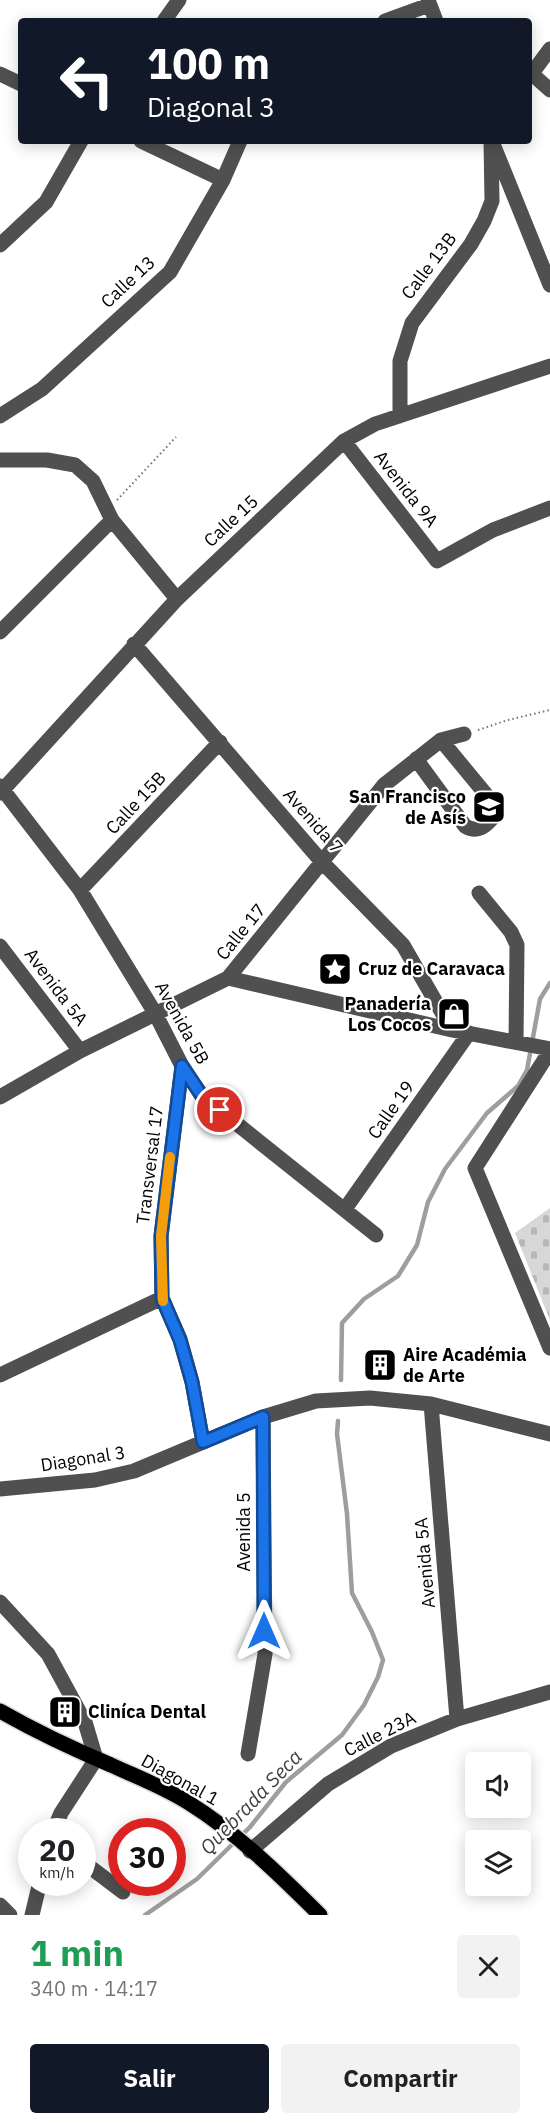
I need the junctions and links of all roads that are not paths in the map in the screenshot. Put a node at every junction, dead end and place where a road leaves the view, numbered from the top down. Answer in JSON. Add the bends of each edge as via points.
{"nodes":[{"id":1,"x":179,"y":0,"type":"edge"},
{"id":2,"x":428,"y":2,"type":"edge"},
{"id":3,"x":166,"y":18,"type":"edge"},
{"id":4,"x":392,"y":18,"type":"edge"},
{"id":5,"x":435,"y":18,"type":"edge"},
{"id":6,"x":550,"y":49,"type":"edge"},
{"id":7,"x":0,"y":74,"type":"edge"},
{"id":8,"x":532,"y":74,"type":"edge"},
{"id":9,"x":532,"y":76,"type":"edge"},
{"id":10,"x":18,"y":83,"type":"edge"},
{"id":11,"x":550,"y":90,"type":"edge"},
{"id":12,"x":79,"y":144,"type":"edge"},
{"id":13,"x":147,"y":144,"type":"edge"},
{"id":14,"x":239,"y":144,"type":"edge"},
{"id":15,"x":491,"y":144,"type":"edge"},
{"id":16,"x":492,"y":144,"type":"edge"},
{"id":17,"x":223,"y":180,"type":"junction"},
{"id":18,"x":0,"y":245,"type":"edge"},
{"id":19,"x":550,"y":285,"type":"edge"},
{"id":20,"x":550,"y":366,"type":"edge"},
{"id":21,"x":0,"y":416,"type":"edge"},
{"id":22,"x":400,"y":416,"type":"junction"},
{"id":23,"x":344,"y":441,"type":"junction"},
{"id":24,"x":0,"y":460,"type":"edge"},
{"id":25,"x":550,"y":508,"type":"edge"},
{"id":26,"x":110,"y":515,"type":"junction"},
{"id":27,"x":177,"y":599,"type":"junction"},
{"id":28,"x":0,"y":632,"type":"edge"},
{"id":29,"x":134,"y":644,"type":"junction"},
{"id":30,"x":464,"y":734,"type":"road end"},
{"id":31,"x":441,"y":740,"type":"junction"},
{"id":32,"x":220,"y":742,"type":"junction"},
{"id":33,"x":416,"y":759,"type":"junction"},
{"id":34,"x":1,"y":790,"type":"edge"},
{"id":35,"x":322,"y":862,"type":"junction"},
{"id":36,"x":80,"y":890,"type":"junction"},
{"id":37,"x":479,"y":894,"type":"dead end"},
{"id":38,"x":0,"y":946,"type":"edge"},
{"id":39,"x":228,"y":978,"type":"junction"},
{"id":40,"x":155,"y":1013,"type":"junction"},
{"id":41,"x":452,"y":1030,"type":"junction"},
{"id":42,"x":469,"y":1033,"type":"junction"},
{"id":43,"x":516,"y":1042,"type":"junction"},
{"id":44,"x":550,"y":1050,"type":"edge"},
{"id":45,"x":80,"y":1051,"type":"junction"},
{"id":46,"x":182,"y":1066,"type":"junction"},
{"id":47,"x":0,"y":1097,"type":"edge"},
{"id":48,"x":345,"y":1209,"type":"junction"},
{"id":49,"x":376,"y":1235,"type":"dead end"},
{"id":50,"x":162,"y":1298,"type":"junction"},
{"id":51,"x":550,"y":1348,"type":"edge"},
{"id":52,"x":0,"y":1375,"type":"edge"},
{"id":53,"x":431,"y":1404,"type":"junction"},
{"id":54,"x":263,"y":1417,"type":"junction"},
{"id":55,"x":550,"y":1434,"type":"edge"},
{"id":56,"x":203,"y":1442,"type":"junction"},
{"id":57,"x":0,"y":1489,"type":"edge"},
{"id":58,"x":0,"y":1602,"type":"edge"},
{"id":59,"x":550,"y":1692,"type":"edge"},
{"id":60,"x":0,"y":1711,"type":"edge"},
{"id":61,"x":458,"y":1719,"type":"junction"},
{"id":62,"x":248,"y":1754,"type":"dead end"},
{"id":63,"x":96,"y":1759,"type":"junction"},
{"id":64,"x":59,"y":1818,"type":"edge"},
{"id":65,"x":247,"y":1848,"type":"junction"},
{"id":66,"x":96,"y":1871,"type":"edge"},
{"id":67,"x":108,"y":1880,"type":"edge"},
{"id":68,"x":37,"y":1896,"type":"edge"},
{"id":69,"x":0,"y":1905,"type":"edge"},
{"id":70,"x":10,"y":1915,"type":"edge"},
{"id":71,"x":32,"y":1915,"type":"edge"},
{"id":72,"x":320,"y":1915,"type":"edge"}],
"edges":[{"from":1,"to":3,"type":"street"},
{"from":2,"to":4,"type":"street"},
{"from":2,"to":5,"type":"street"},
{"from":6,"to":8,"type":"street"},
{"from":7,"to":10,"type":"street"},
{"from":9,"to":11,"type":"street"},
{"from":12,"to":18,"type":"street","via":[[46,202]]},
{"from":13,"to":17,"type":"street"},
{"from":14,"to":17,"type":"street","name":"Calle 13"},
{"from":15,"to":22,"type":"street","name":"Calle 13B","via":[[492,201],[471,244],[412,322],[400,361]]},
{"from":16,"to":19,"type":"street"},
{"from":17,"to":21,"type":"street","name":"Calle 13","via":[[170,272],[42,388]]},
{"from":20,"to":22,"type":"street","name":"Calle 15"},
{"from":22,"to":23,"type":"street","name":"Calle 15"},
{"from":23,"to":25,"type":"street","name":"Avenida 9A","via":[[437,561],[493,530]]},
{"from":23,"to":27,"type":"street","name":"Calle 15"},
{"from":24,"to":26,"type":"street","via":[[47,460],[75,465],[93,481]]},
{"from":26,"to":27,"type":"street"},
{"from":26,"to":28,"type":"street"},
{"from":27,"to":29,"type":"street","name":"Calle 15"},
{"from":29,"to":32,"type":"street","name":"Avenida 7"},
{"from":29,"to":34,"type":"street","name":"Calle 15"},
{"from":30,"to":31,"type":"street","name":"Calle 17"},
{"from":31,"to":33,"type":"street","name":"Calle 17"},
{"from":31,"to":33,"type":"street","via":[[493,803],[495,815],[488,824],[472,830],[465,826]]},
{"from":32,"to":35,"type":"street","name":"Avenida 7"},
{"from":32,"to":36,"type":"street","name":"Calle 15B"},
{"from":33,"to":35,"type":"street","name":"Calle 17","via":[[384,785]]},
{"from":34,"to":36,"type":"street","name":"Avenida 5B"},
{"from":35,"to":39,"type":"street","name":"Calle 17"},
{"from":35,"to":41,"type":"street","name":"Avenida 7","via":[[403,945]]},
{"from":36,"to":40,"type":"street","name":"Avenida 5B"},
{"from":37,"to":43,"type":"street","via":[[517,945]]},
{"from":38,"to":45,"type":"street","name":"Avenida 5A"},
{"from":39,"to":40,"type":"street","name":"Calle 17"},
{"from":39,"to":41,"type":"street"},
{"from":40,"to":45,"type":"street","name":"Calle 17"},
{"from":40,"to":46,"type":"street","name":"Avenida 5B"},
{"from":41,"to":42,"type":"street"},
{"from":42,"to":43,"type":"street"},
{"from":42,"to":48,"type":"street","name":"Calle 19"},
{"from":43,"to":44,"type":"street"},
{"from":44,"to":51,"type":"street","via":[[475,1168]]},
{"from":45,"to":47,"type":"street","name":"Calle 17"},
{"from":46,"to":48,"type":"street","name":"Avenida 5B","via":[[202,1096]]},
{"from":46,"to":50,"type":"street","name":"Transversal 17","via":[[161,1236]]},
{"from":48,"to":49,"type":"street","name":"Avenida 5B"},
{"from":50,"to":52,"type":"street"},
{"from":50,"to":56,"type":"street","name":"Transversal 17","via":[[192,1382]]},
{"from":53,"to":54,"type":"street","name":"Diagonal 3","via":[[370,1398],[316,1401]]},
{"from":53,"to":55,"type":"street","name":"Diagonal 3"},
{"from":53,"to":61,"type":"street","name":"Avenida 5A"},
{"from":54,"to":56,"type":"street","name":"Diagonal 3"},
{"from":54,"to":62,"type":"street","name":"Avenida 5","via":[[264,1654]]},
{"from":56,"to":57,"type":"street","name":"Diagonal 3","via":[[114,1477]]},
{"from":58,"to":63,"type":"street","via":[[48,1654],[85,1722]]},
{"from":59,"to":61,"type":"street","name":"Calle 23A"},
{"from":60,"to":63,"type":"main road","name":"Diagonal 1"},
{"from":61,"to":65,"type":"street","name":"Calle 23A","via":[[391,1746],[328,1784]]},
{"from":63,"to":64,"type":"street"},
{"from":63,"to":65,"type":"main road","name":"Diagonal 1","via":[[189,1803]]},
{"from":65,"to":72,"type":"main road","name":"Diagonal 1"},
{"from":66,"to":67,"type":"street"},
{"from":68,"to":71,"type":"street"},
{"from":69,"to":70,"type":"street"}]}
